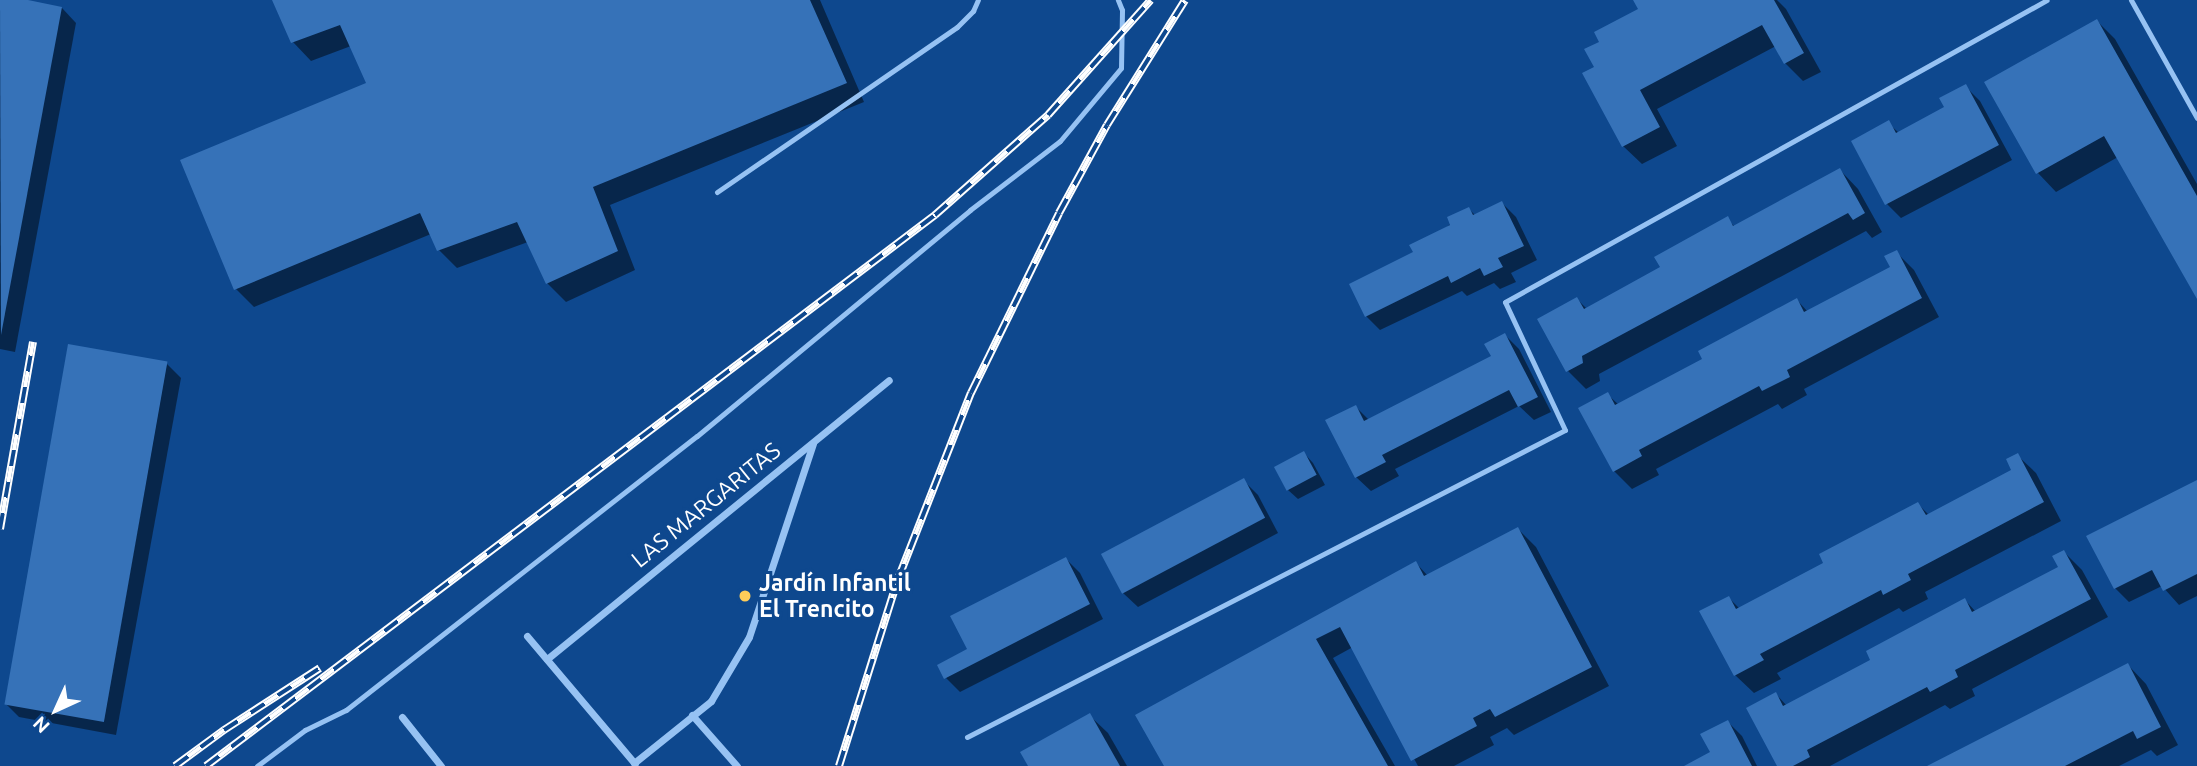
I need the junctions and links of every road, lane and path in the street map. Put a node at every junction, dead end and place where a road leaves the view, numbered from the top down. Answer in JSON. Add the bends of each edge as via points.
{"nodes":[{"id":1,"x":978,"y":0,"type":"edge"},
{"id":2,"x":1118,"y":0,"type":"edge"},
{"id":3,"x":2047,"y":0,"type":"edge"},
{"id":4,"x":2131,"y":0,"type":"edge"},
{"id":5,"x":2197,"y":118,"type":"edge"},
{"id":6,"x":717,"y":192,"type":"dead end"},
{"id":7,"x":889,"y":380,"type":"dead end"},
{"id":8,"x":813,"y":442,"type":"junction"},
{"id":9,"x":527,"y":636,"type":"dead end"},
{"id":10,"x":547,"y":659,"type":"junction"},
{"id":11,"x":692,"y":715,"type":"junction"},
{"id":12,"x":402,"y":717,"type":"dead end"},
{"id":13,"x":967,"y":737,"type":"dead end"},
{"id":14,"x":636,"y":764,"type":"edge"},
{"id":15,"x":257,"y":766,"type":"edge"},
{"id":16,"x":441,"y":766,"type":"edge"},
{"id":17,"x":737,"y":766,"type":"edge"}],
"edges":[{"from":1,"to":6,"type":"lane","via":[[957,27]]},
{"from":2,"to":15,"type":"lane","via":[[1122,10],[1121,68],[1060,141],[697,436],[346,710],[305,730]]},
{"from":3,"to":13,"type":"lane","via":[[1505,302],[1566,430]]},
{"from":4,"to":5,"type":"lane"},
{"from":7,"to":8,"type":"street","name":"LAS MARGARITAS"},
{"from":8,"to":10,"type":"street","name":"LAS MARGARITAS"},
{"from":8,"to":11,"type":"street","via":[[750,637],[711,701]]},
{"from":9,"to":10,"type":"street"},
{"from":10,"to":14,"type":"street"},
{"from":11,"to":14,"type":"street"},
{"from":11,"to":17,"type":"street"},
{"from":12,"to":16,"type":"street"}]}
